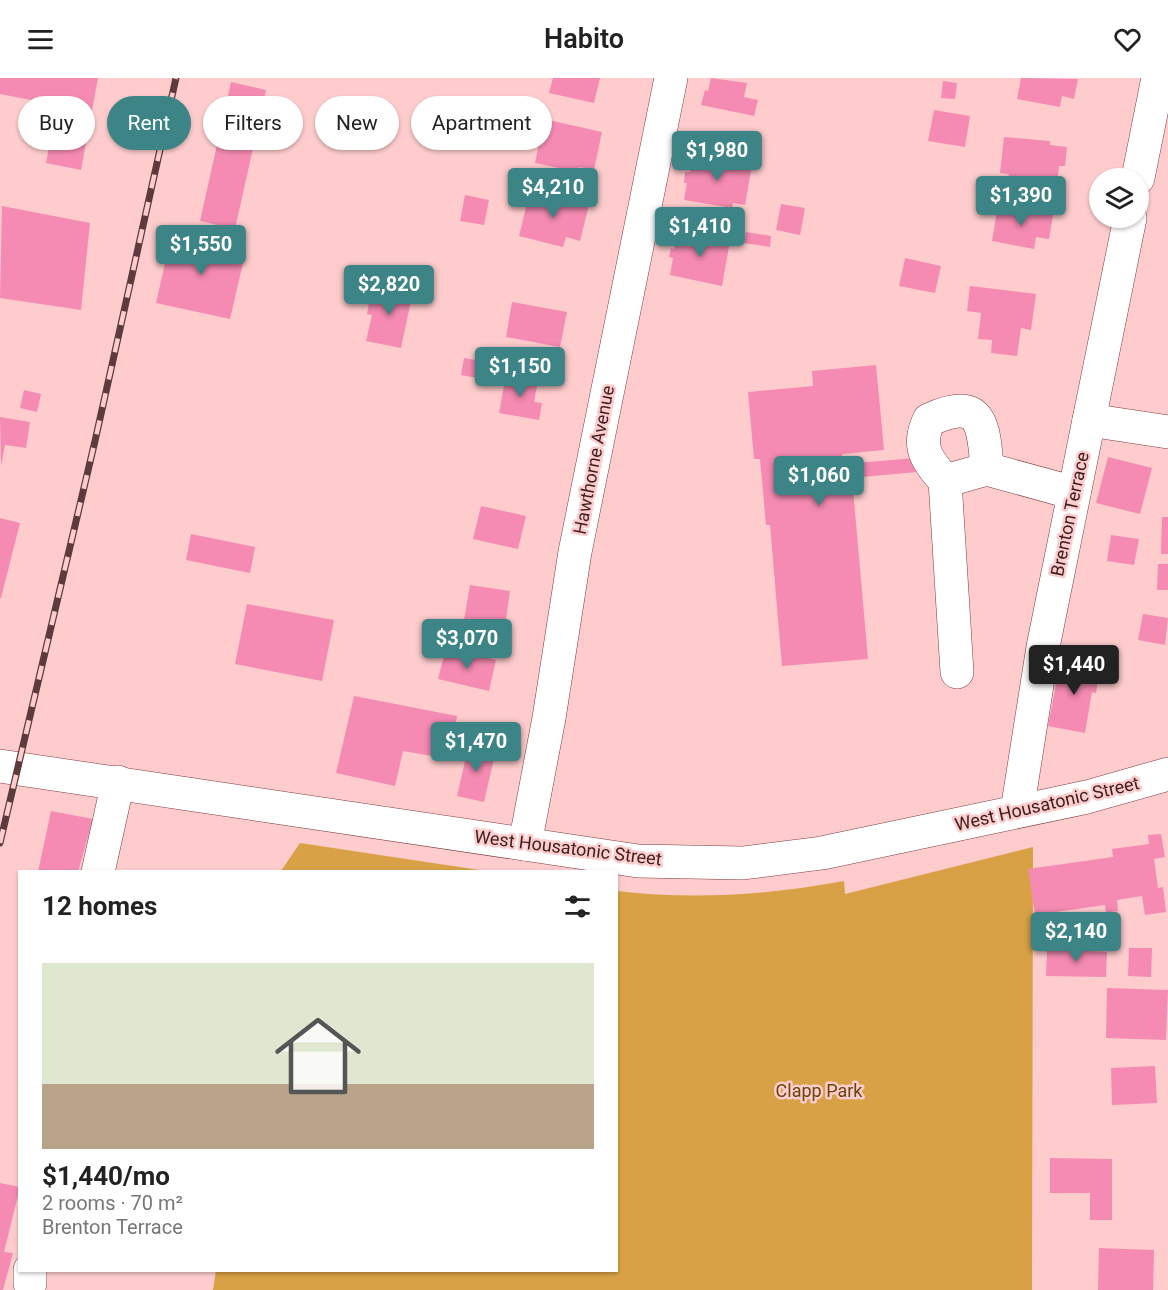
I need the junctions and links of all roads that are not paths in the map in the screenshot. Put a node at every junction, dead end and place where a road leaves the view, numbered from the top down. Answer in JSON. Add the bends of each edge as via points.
{"nodes":[{"id":1,"x":671,"y":78,"type":"edge"},
{"id":2,"x":1158,"y":78,"type":"edge"},
{"id":3,"x":1140,"y":168,"type":"edge"},
{"id":4,"x":1128,"y":228,"type":"edge"},
{"id":5,"x":1089,"y":420,"type":"junction"},
{"id":6,"x":1168,"y":432,"type":"edge"},
{"id":7,"x":987,"y":469,"type":"junction"},
{"id":8,"x":945,"y":482,"type":"junction"},
{"id":9,"x":1074,"y":493,"type":"junction"},
{"id":10,"x":957,"y":672,"type":"dead end"},
{"id":11,"x":0,"y":766,"type":"edge"},
{"id":12,"x":1168,"y":774,"type":"edge"},
{"id":13,"x":118,"y":782,"type":"junction"},
{"id":14,"x":1017,"y":811,"type":"junction"},
{"id":15,"x":525,"y":844,"type":"junction"},
{"id":16,"x":98,"y":870,"type":"edge"}],
"edges":[{"from":1,"to":15,"type":"main road","name":"Hawthorne Avenue","via":[[575,552]]},
{"from":2,"to":3,"type":"main road"},
{"from":4,"to":5,"type":"main road","name":"Brenton Terrace"},
{"from":5,"to":6,"type":"main road"},
{"from":5,"to":9,"type":"main road","name":"Brenton Terrace"},
{"from":7,"to":8,"type":"main road"},
{"from":7,"to":8,"type":"main road","via":[[984,427],[970,413],[950,410],[929,420],[922,436],[927,460]]},
{"from":7,"to":9,"type":"main road"},
{"from":8,"to":10,"type":"main road"},
{"from":9,"to":14,"type":"main road","name":"Brenton Terrace","via":[[1043,647]]},
{"from":11,"to":13,"type":"main road","name":"West Housatonic Street"},
{"from":12,"to":14,"type":"main road","name":"West Housatonic Street","via":[[1087,797]]},
{"from":13,"to":15,"type":"main road","name":"West Housatonic Street"},
{"from":13,"to":16,"type":"main road"},
{"from":14,"to":15,"type":"main road","name":"West Housatonic Street","via":[[822,853],[743,862],[638,861]]}]}
